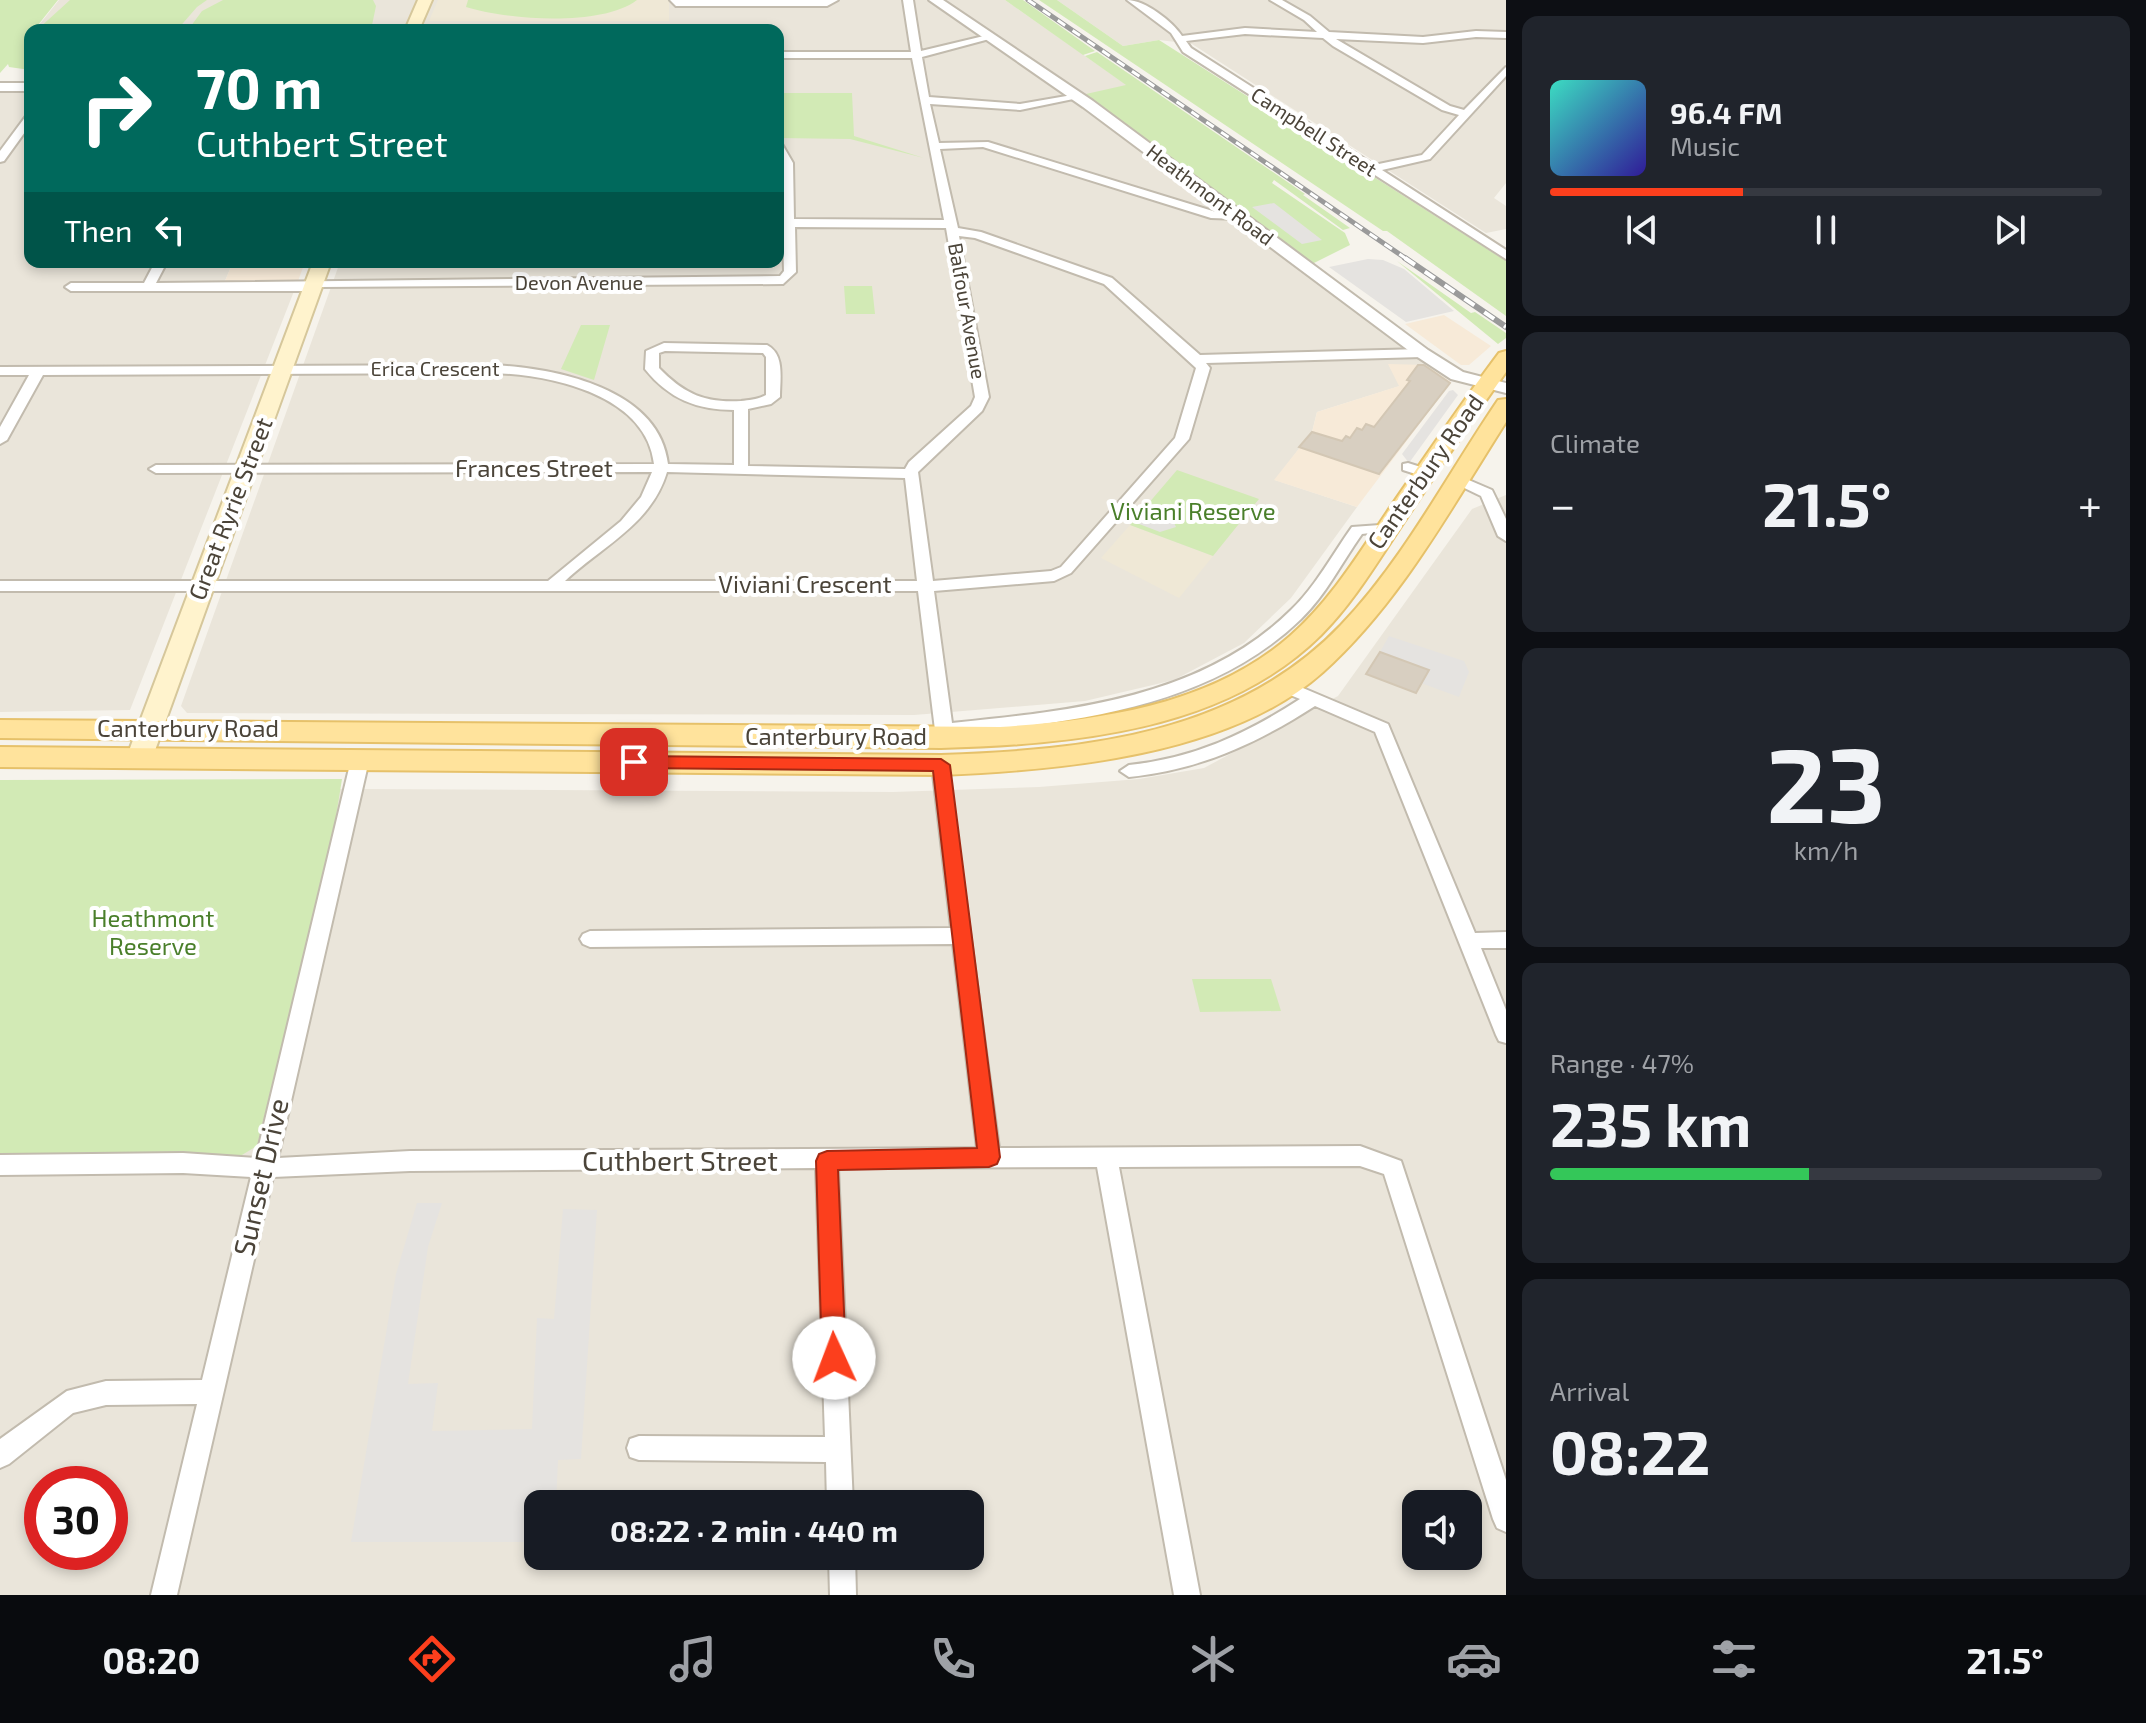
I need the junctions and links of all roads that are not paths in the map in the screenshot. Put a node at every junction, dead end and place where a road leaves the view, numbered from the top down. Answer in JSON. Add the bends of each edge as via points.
{"nodes":[{"id":1,"x":425,"y":0,"type":"edge"},
{"id":2,"x":833,"y":0,"type":"edge"},
{"id":3,"x":908,"y":0,"type":"edge"},
{"id":4,"x":935,"y":0,"type":"edge"},
{"id":5,"x":1132,"y":0,"type":"edge"},
{"id":6,"x":1275,"y":0,"type":"edge"},
{"id":7,"x":675,"y":3,"type":"edge"},
{"id":8,"x":415,"y":24,"type":"edge"},
{"id":9,"x":1325,"y":35,"type":"junction"},
{"id":10,"x":1506,"y":35,"type":"edge"},
{"id":11,"x":988,"y":38,"type":"junction"},
{"id":12,"x":1179,"y":39,"type":"junction"},
{"id":13,"x":784,"y":55,"type":"edge"},
{"id":14,"x":916,"y":55,"type":"junction"},
{"id":15,"x":1506,"y":70,"type":"edge"},
{"id":16,"x":0,"y":87,"type":"edge"},
{"id":17,"x":24,"y":87,"type":"edge"},
{"id":18,"x":1078,"y":97,"type":"junction"},
{"id":19,"x":924,"y":100,"type":"junction"},
{"id":20,"x":1466,"y":114,"type":"junction"},
{"id":21,"x":24,"y":135,"type":"edge"},
{"id":22,"x":934,"y":146,"type":"junction"},
{"id":23,"x":784,"y":157,"type":"edge"},
{"id":24,"x":0,"y":159,"type":"edge"},
{"id":25,"x":1372,"y":169,"type":"junction"},
{"id":26,"x":784,"y":184,"type":"edge"},
{"id":27,"x":784,"y":206,"type":"edge"},
{"id":28,"x":1239,"y":215,"type":"junction"},
{"id":29,"x":788,"y":223,"type":"junction"},
{"id":30,"x":952,"y":228,"type":"junction"},
{"id":31,"x":1506,"y":255,"type":"edge"},
{"id":32,"x":158,"y":268,"type":"edge"},
{"id":33,"x":320,"y":268,"type":"edge"},
{"id":34,"x":314,"y":285,"type":"junction"},
{"id":35,"x":71,"y":287,"type":"dead end"},
{"id":36,"x":148,"y":287,"type":"junction"},
{"id":37,"x":1422,"y":353,"type":"junction"},
{"id":38,"x":1197,"y":359,"type":"junction"},
{"id":39,"x":283,"y":369,"type":"junction"},
{"id":40,"x":0,"y":371,"type":"edge"},
{"id":41,"x":38,"y":371,"type":"junction"},
{"id":42,"x":1452,"y":373,"type":"junction"},
{"id":43,"x":1496,"y":381,"type":"edge"},
{"id":44,"x":741,"y":405,"type":"junction"},
{"id":45,"x":1506,"y":405,"type":"edge"},
{"id":46,"x":0,"y":440,"type":"edge"},
{"id":47,"x":660,"y":468,"type":"junction"},
{"id":48,"x":156,"y":469,"type":"dead end"},
{"id":49,"x":246,"y":469,"type":"junction"},
{"id":50,"x":741,"y":470,"type":"junction"},
{"id":51,"x":1417,"y":470,"type":"junction"},
{"id":52,"x":911,"y":474,"type":"junction"},
{"id":53,"x":1454,"y":483,"type":"junction"},
{"id":54,"x":1506,"y":536,"type":"edge"},
{"id":55,"x":924,"y":585,"type":"junction"},
{"id":56,"x":0,"y":586,"type":"edge"},
{"id":57,"x":201,"y":586,"type":"junction"},
{"id":58,"x":552,"y":586,"type":"junction"},
{"id":59,"x":1284,"y":686,"type":"junction"},
{"id":60,"x":1313,"y":699,"type":"junction"},
{"id":61,"x":0,"y":729,"type":"edge"},
{"id":62,"x":149,"y":729,"type":"junction"},
{"id":63,"x":286,"y":729,"type":"junction"},
{"id":64,"x":403,"y":731,"type":"junction"},
{"id":65,"x":944,"y":734,"type":"junction"},
{"id":66,"x":140,"y":756,"type":"junction"},
{"id":67,"x":0,"y":757,"type":"edge"},
{"id":68,"x":360,"y":760,"type":"junction"},
{"id":69,"x":941,"y":765,"type":"junction"},
{"id":70,"x":1129,"y":771,"type":"dead end"},
{"id":71,"x":961,"y":936,"type":"junction"},
{"id":72,"x":590,"y":939,"type":"dead end"},
{"id":73,"x":1506,"y":940,"type":"edge"},
{"id":74,"x":1468,"y":941,"type":"junction"},
{"id":75,"x":1506,"y":1035,"type":"edge"},
{"id":76,"x":989,"y":1157,"type":"junction"},
{"id":77,"x":1107,"y":1159,"type":"junction"},
{"id":78,"x":827,"y":1161,"type":"junction"},
{"id":79,"x":0,"y":1165,"type":"edge"},
{"id":80,"x":264,"y":1168,"type":"junction"},
{"id":81,"x":211,"y":1392,"type":"junction"},
{"id":82,"x":639,"y":1448,"type":"dead end"},
{"id":83,"x":838,"y":1450,"type":"junction"},
{"id":84,"x":0,"y":1455,"type":"edge"},
{"id":85,"x":839,"y":1490,"type":"edge"},
{"id":86,"x":1506,"y":1519,"type":"edge"},
{"id":87,"x":842,"y":1570,"type":"edge"},
{"id":88,"x":164,"y":1595,"type":"edge"},
{"id":89,"x":843,"y":1595,"type":"edge"},
{"id":90,"x":1187,"y":1595,"type":"edge"}],
"edges":[{"from":1,"to":8,"type":"main road"},
{"from":2,"to":7,"type":"street"},
{"from":3,"to":14,"type":"street","name":"Balfour Avenue"},
{"from":4,"to":11,"type":"street","name":"Heathmont Road"},
{"from":5,"to":12,"type":"street","name":"Campbell Street"},
{"from":6,"to":9,"type":"street"},
{"from":9,"to":10,"type":"street","via":[[1423,40]]},
{"from":9,"to":12,"type":"street","via":[[1245,31]]},
{"from":9,"to":20,"type":"street","via":[[1446,108]]},
{"from":11,"to":14,"type":"street"},
{"from":11,"to":18,"type":"street","name":"Heathmont Road"},
{"from":12,"to":25,"type":"street","name":"Campbell Street","via":[[1187,50]]},
{"from":13,"to":14,"type":"street"},
{"from":14,"to":19,"type":"street","name":"Balfour Avenue"},
{"from":15,"to":20,"type":"street"},
{"from":16,"to":17,"type":"street"},
{"from":18,"to":19,"type":"street","via":[[1020,107]]},
{"from":18,"to":28,"type":"street","name":"Heathmont Road"},
{"from":19,"to":22,"type":"street","name":"Balfour Avenue"},
{"from":20,"to":25,"type":"street","via":[[1426,157]]},
{"from":21,"to":24,"type":"street"},
{"from":22,"to":28,"type":"street","via":[[984,144],[1215,216]]},
{"from":22,"to":30,"type":"street","name":"Balfour Avenue"},
{"from":23,"to":26,"type":"street"},
{"from":25,"to":31,"type":"street","name":"Campbell Street"},
{"from":27,"to":29,"type":"street"},
{"from":28,"to":37,"type":"street","name":"Heathmont Road"},
{"from":29,"to":30,"type":"street"},
{"from":29,"to":34,"type":"street","name":"Devon Avenue","via":[[790,272],[777,281]]},
{"from":30,"to":38,"type":"street","via":[[1108,281]]},
{"from":30,"to":52,"type":"street","name":"Balfour Avenue","via":[[982,400],[914,465]]},
{"from":32,"to":36,"type":"street"},
{"from":33,"to":34,"type":"main road","name":"Great Ryrie Street"},
{"from":34,"to":36,"type":"street"},
{"from":34,"to":39,"type":"main road","name":"Great Ryrie Street"},
{"from":35,"to":36,"type":"street"},
{"from":37,"to":38,"type":"street"},
{"from":37,"to":42,"type":"street","name":"Heathmont Road"},
{"from":38,"to":55,"type":"street","name":"Viviani Crescent","via":[[1203,371],[1182,439],[1066,570],[1035,579]]},
{"from":39,"to":41,"type":"street","name":"Erica Crescent"},
{"from":39,"to":47,"type":"street","name":"Erica Crescent","via":[[493,369],[563,377],[597,389],[629,410],[650,435]]},
{"from":39,"to":49,"type":"main road","name":"Great Ryrie Street"},
{"from":40,"to":41,"type":"street","name":"Erica Crescent"},
{"from":41,"to":46,"type":"street"},
{"from":42,"to":43,"type":"street"},
{"from":42,"to":43,"type":"street"},
{"from":43,"to":51,"type":"main road","name":"Canterbury Road"},
{"from":44,"to":44,"type":"street","via":[[688,400],[653,371],[653,351],[769,350],[773,397],[763,404]]},
{"from":44,"to":50,"type":"street"},
{"from":45,"to":53,"type":"main road","name":"Canterbury Road"},
{"from":47,"to":49,"type":"street","name":"Frances Street"},
{"from":47,"to":50,"type":"street","name":"Frances Street"},
{"from":47,"to":58,"type":"street","via":[[635,515],[568,567]]},
{"from":48,"to":49,"type":"street","name":"Frances Street"},
{"from":49,"to":57,"type":"main road","name":"Great Ryrie Street"},
{"from":50,"to":52,"type":"street","name":"Frances Street"},
{"from":51,"to":53,"type":"main road"},
{"from":51,"to":65,"type":"main road","name":"Canterbury Road","via":[[1389,527],[1315,627],[1282,655],[1233,683],[1118,724],[1026,736]]},
{"from":52,"to":55,"type":"street"},
{"from":53,"to":54,"type":"street","via":[[1482,496]]},
{"from":53,"to":59,"type":"main road","name":"Canterbury Road","via":[[1351,631]]},
{"from":55,"to":58,"type":"street","name":"Viviani Crescent"},
{"from":55,"to":65,"type":"street"},
{"from":56,"to":57,"type":"street","name":"Viviani Crescent"},
{"from":57,"to":58,"type":"street","name":"Viviani Crescent"},
{"from":57,"to":62,"type":"main road","name":"Great Ryrie Street"},
{"from":59,"to":60,"type":"street"},
{"from":59,"to":69,"type":"main road","name":"Canterbury Road","via":[[1200,726],[1111,751]]},
{"from":60,"to":70,"type":"street","via":[[1229,749],[1165,768]]},
{"from":60,"to":74,"type":"street","via":[[1382,728]]},
{"from":61,"to":62,"type":"main road","name":"Canterbury Road"},
{"from":62,"to":63,"type":"main road","name":"Canterbury Road"},
{"from":62,"to":66,"type":"main road","name":"Great Ryrie Street"},
{"from":63,"to":64,"type":"main road","name":"Canterbury Road"},
{"from":63,"to":68,"type":"main road","via":[[342,740]]},
{"from":64,"to":65,"type":"main road","name":"Canterbury Road","via":[[893,738]]},
{"from":64,"to":68,"type":"main road","via":[[375,743]]},
{"from":66,"to":67,"type":"main road","name":"Canterbury Road"},
{"from":66,"to":68,"type":"main road","name":"Canterbury Road"},
{"from":68,"to":69,"type":"main road","name":"Canterbury Road"},
{"from":68,"to":80,"type":"street","name":"Sunset Drive"},
{"from":69,"to":71,"type":"street"},
{"from":71,"to":72,"type":"street"},
{"from":71,"to":76,"type":"street"},
{"from":73,"to":74,"type":"street"},
{"from":74,"to":75,"type":"street"},
{"from":76,"to":77,"type":"street","name":"Cuthbert Street"},
{"from":76,"to":78,"type":"street","name":"Cuthbert Street"},
{"from":77,"to":86,"type":"street","name":"Cuthbert Street","via":[[1360,1156],[1393,1168]]},
{"from":77,"to":90,"type":"street"},
{"from":78,"to":80,"type":"street","name":"Cuthbert Street","via":[[410,1161]]},
{"from":78,"to":83,"type":"street"},
{"from":79,"to":80,"type":"street","name":"Cuthbert Street","via":[[183,1163]]},
{"from":80,"to":81,"type":"street","name":"Sunset Drive"},
{"from":81,"to":84,"type":"street","via":[[106,1393],[67,1403]]},
{"from":81,"to":88,"type":"street","name":"Sunset Drive"},
{"from":82,"to":83,"type":"street"},
{"from":83,"to":85,"type":"street"},
{"from":87,"to":89,"type":"street"}]}
